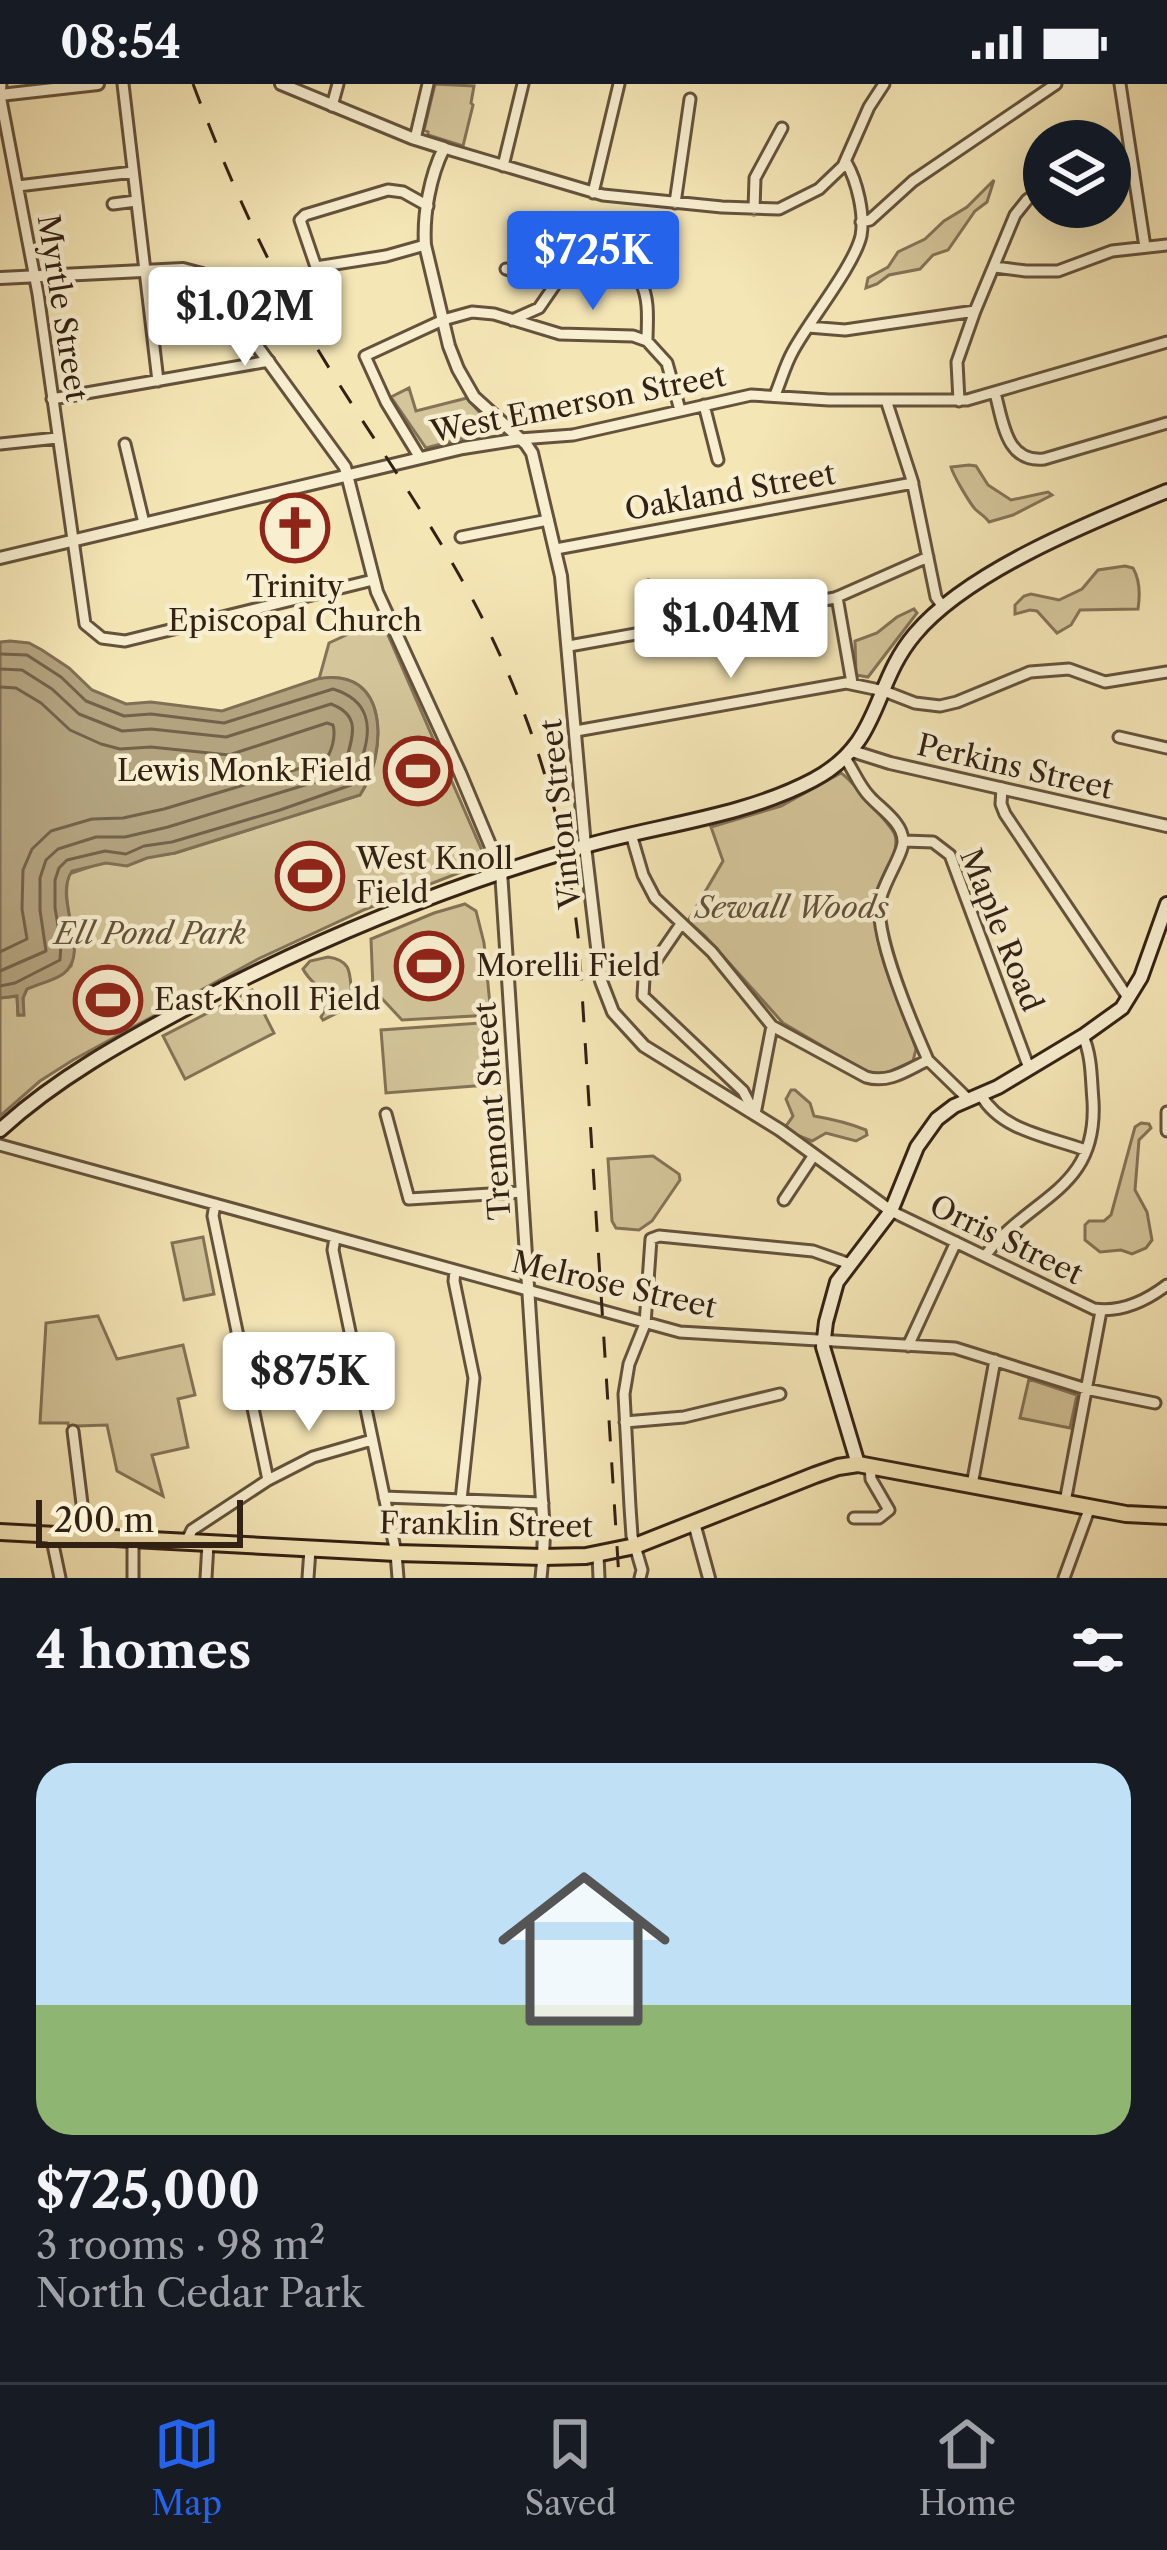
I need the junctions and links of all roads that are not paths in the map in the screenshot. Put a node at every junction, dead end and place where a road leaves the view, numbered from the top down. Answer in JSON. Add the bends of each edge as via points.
{"nodes":[{"id":1,"x":1,"y":84,"type":"edge"},
{"id":2,"x":98,"y":84,"type":"edge"},
{"id":3,"x":123,"y":84,"type":"edge"},
{"id":4,"x":281,"y":84,"type":"edge"},
{"id":5,"x":338,"y":84,"type":"edge"},
{"id":6,"x":428,"y":84,"type":"edge"},
{"id":7,"x":524,"y":84,"type":"edge"},
{"id":8,"x":619,"y":84,"type":"edge"},
{"id":9,"x":884,"y":84,"type":"edge"},
{"id":10,"x":1023,"y":84,"type":"edge"},
{"id":11,"x":1056,"y":84,"type":"edge"},
{"id":12,"x":1120,"y":84,"type":"edge"},
{"id":13,"x":0,"y":95,"type":"edge"},
{"id":14,"x":1033,"y":98,"type":"junction"},
{"id":15,"x":690,"y":99,"type":"dead end"},
{"id":16,"x":332,"y":106,"type":"junction"},
{"id":17,"x":782,"y":128,"type":"dead end"},
{"id":18,"x":415,"y":139,"type":"junction"},
{"id":19,"x":428,"y":144,"type":"junction"},
{"id":20,"x":444,"y":148,"type":"junction"},
{"id":21,"x":846,"y":162,"type":"junction"},
{"id":22,"x":503,"y":166,"type":"junction"},
{"id":23,"x":434,"y":171,"type":"junction"},
{"id":24,"x":133,"y":172,"type":"junction"},
{"id":25,"x":0,"y":182,"type":"edge"},
{"id":26,"x":17,"y":183,"type":"junction"},
{"id":27,"x":593,"y":194,"type":"junction"},
{"id":28,"x":136,"y":201,"type":"junction"},
{"id":29,"x":113,"y":203,"type":"dead end"},
{"id":30,"x":675,"y":203,"type":"junction"},
{"id":31,"x":428,"y":206,"type":"junction"},
{"id":32,"x":1023,"y":206,"type":"edge"},
{"id":33,"x":754,"y":209,"type":"junction"},
{"id":34,"x":861,"y":222,"type":"junction"},
{"id":35,"x":424,"y":245,"type":"junction"},
{"id":36,"x":1167,"y":245,"type":"edge"},
{"id":37,"x":1145,"y":247,"type":"junction"},
{"id":38,"x":994,"y":267,"type":"junction"},
{"id":39,"x":506,"y":269,"type":"dead end"},
{"id":40,"x":144,"y":271,"type":"junction"},
{"id":41,"x":35,"y":276,"type":"junction"},
{"id":42,"x":0,"y":278,"type":"edge"},
{"id":43,"x":554,"y":283,"type":"junction"},
{"id":44,"x":539,"y":308,"type":"junction"},
{"id":45,"x":975,"y":311,"type":"junction"},
{"id":46,"x":443,"y":320,"type":"junction"},
{"id":47,"x":512,"y":320,"type":"junction"},
{"id":48,"x":808,"y":327,"type":"junction"},
{"id":49,"x":542,"y":330,"type":"junction"},
{"id":50,"x":647,"y":340,"type":"junction"},
{"id":51,"x":1167,"y":342,"type":"edge"},
{"id":52,"x":268,"y":361,"type":"junction"},
{"id":53,"x":158,"y":381,"type":"junction"},
{"id":54,"x":995,"y":393,"type":"junction"},
{"id":55,"x":775,"y":395,"type":"junction"},
{"id":56,"x":52,"y":399,"type":"junction"},
{"id":57,"x":886,"y":400,"type":"junction"},
{"id":58,"x":959,"y":401,"type":"junction"},
{"id":59,"x":704,"y":405,"type":"junction"},
{"id":60,"x":680,"y":410,"type":"junction"},
{"id":61,"x":1167,"y":423,"type":"edge"},
{"id":62,"x":57,"y":439,"type":"junction"},
{"id":63,"x":520,"y":439,"type":"junction"},
{"id":64,"x":0,"y":444,"type":"edge"},
{"id":65,"x":125,"y":444,"type":"dead end"},
{"id":66,"x":418,"y":454,"type":"junction"},
{"id":67,"x":718,"y":460,"type":"dead end"},
{"id":68,"x":348,"y":475,"type":"junction"},
{"id":69,"x":913,"y":483,"type":"junction"},
{"id":70,"x":1167,"y":491,"type":"edge"},
{"id":71,"x":548,"y":520,"type":"junction"},
{"id":72,"x":144,"y":524,"type":"junction"},
{"id":73,"x":461,"y":537,"type":"dead end"},
{"id":74,"x":72,"y":540,"type":"junction"},
{"id":75,"x":556,"y":549,"type":"junction"},
{"id":76,"x":928,"y":557,"type":"junction"},
{"id":77,"x":0,"y":558,"type":"edge"},
{"id":78,"x":373,"y":580,"type":"junction"},
{"id":79,"x":649,"y":586,"type":"dead end"},
{"id":80,"x":837,"y":597,"type":"junction"},
{"id":81,"x":944,"y":607,"type":"junction"},
{"id":82,"x":657,"y":630,"type":"junction"},
{"id":83,"x":569,"y":646,"type":"junction"},
{"id":84,"x":1167,"y":672,"type":"edge"},
{"id":85,"x":852,"y":683,"type":"junction"},
{"id":86,"x":884,"y":691,"type":"junction"},
{"id":87,"x":576,"y":730,"type":"junction"},
{"id":88,"x":1119,"y":737,"type":"dead end"},
{"id":89,"x":1167,"y":748,"type":"edge"},
{"id":90,"x":849,"y":755,"type":"junction"},
{"id":91,"x":1002,"y":788,"type":"junction"},
{"id":92,"x":1167,"y":826,"type":"edge"},
{"id":93,"x":631,"y":834,"type":"junction"},
{"id":94,"x":904,"y":842,"type":"junction"},
{"id":95,"x":585,"y":846,"type":"junction"},
{"id":96,"x":501,"y":871,"type":"junction"},
{"id":97,"x":1167,"y":904,"type":"edge"},
{"id":98,"x":680,"y":924,"type":"junction"},
{"id":99,"x":1129,"y":999,"type":"junction"},
{"id":100,"x":772,"y":1026,"type":"junction"},
{"id":101,"x":1083,"y":1036,"type":"junction"},
{"id":102,"x":928,"y":1060,"type":"junction"},
{"id":103,"x":1030,"y":1068,"type":"junction"},
{"id":104,"x":974,"y":1097,"type":"junction"},
{"id":105,"x":1167,"y":1112,"type":"edge"},
{"id":106,"x":386,"y":1114,"type":"dead end"},
{"id":107,"x":755,"y":1114,"type":"junction"},
{"id":108,"x":0,"y":1130,"type":"edge"},
{"id":109,"x":1167,"y":1131,"type":"edge"},
{"id":110,"x":0,"y":1145,"type":"edge"},
{"id":111,"x":1085,"y":1150,"type":"junction"},
{"id":112,"x":814,"y":1155,"type":"junction"},
{"id":113,"x":522,"y":1192,"type":"junction"},
{"id":114,"x":784,"y":1200,"type":"dead end"},
{"id":115,"x":215,"y":1204,"type":"junction"},
{"id":116,"x":891,"y":1211,"type":"junction"},
{"id":117,"x":335,"y":1238,"type":"junction"},
{"id":118,"x":956,"y":1242,"type":"junction"},
{"id":119,"x":985,"y":1256,"type":"junction"},
{"id":120,"x":850,"y":1264,"type":"junction"},
{"id":121,"x":455,"y":1271,"type":"junction"},
{"id":122,"x":1167,"y":1285,"type":"edge"},
{"id":123,"x":528,"y":1291,"type":"junction"},
{"id":124,"x":1101,"y":1311,"type":"junction"},
{"id":125,"x":645,"y":1324,"type":"junction"},
{"id":126,"x":823,"y":1342,"type":"junction"},
{"id":127,"x":908,"y":1346,"type":"junction"},
{"id":128,"x":995,"y":1360,"type":"junction"},
{"id":129,"x":1086,"y":1389,"type":"junction"},
{"id":130,"x":780,"y":1394,"type":"dead end"},
{"id":131,"x":1155,"y":1402,"type":"dead end"},
{"id":132,"x":625,"y":1422,"type":"junction"},
{"id":133,"x":73,"y":1431,"type":"dead end"},
{"id":134,"x":372,"y":1440,"type":"junction"},
{"id":135,"x":864,"y":1465,"type":"junction"},
{"id":136,"x":268,"y":1480,"type":"junction"},
{"id":137,"x":973,"y":1484,"type":"junction"},
{"id":138,"x":384,"y":1497,"type":"junction"},
{"id":139,"x":461,"y":1500,"type":"junction"},
{"id":140,"x":1065,"y":1502,"type":"junction"},
{"id":141,"x":543,"y":1503,"type":"junction"},
{"id":142,"x":1090,"y":1507,"type":"junction"},
{"id":143,"x":1167,"y":1516,"type":"edge"},
{"id":144,"x":854,"y":1518,"type":"dead end"},
{"id":145,"x":694,"y":1523,"type":"junction"},
{"id":146,"x":0,"y":1532,"type":"edge"},
{"id":147,"x":51,"y":1535,"type":"junction"},
{"id":148,"x":86,"y":1536,"type":"junction"},
{"id":149,"x":134,"y":1539,"type":"junction"},
{"id":150,"x":186,"y":1542,"type":"junction"},
{"id":151,"x":208,"y":1543,"type":"junction"},
{"id":152,"x":635,"y":1546,"type":"junction"},
{"id":153,"x":310,"y":1549,"type":"junction"},
{"id":154,"x":396,"y":1552,"type":"junction"},
{"id":155,"x":598,"y":1555,"type":"junction"},
{"id":156,"x":543,"y":1557,"type":"junction"},
{"id":157,"x":60,"y":1578,"type":"edge"},
{"id":158,"x":133,"y":1578,"type":"edge"},
{"id":159,"x":206,"y":1578,"type":"edge"},
{"id":160,"x":308,"y":1578,"type":"edge"},
{"id":161,"x":398,"y":1578,"type":"edge"},
{"id":162,"x":541,"y":1578,"type":"edge"},
{"id":163,"x":599,"y":1578,"type":"edge"},
{"id":164,"x":640,"y":1578,"type":"edge"},
{"id":165,"x":709,"y":1578,"type":"edge"},
{"id":166,"x":1064,"y":1578,"type":"edge"}],
"edges":[{"from":1,"to":13,"type":"street","name":"Myrtle Street"},
{"from":2,"to":13,"type":"street"},
{"from":3,"to":24,"type":"street"},
{"from":4,"to":16,"type":"street"},
{"from":5,"to":16,"type":"street"},
{"from":6,"to":18,"type":"street"},
{"from":7,"to":22,"type":"street"},
{"from":8,"to":27,"type":"street"},
{"from":9,"to":21,"type":"street"},
{"from":10,"to":14,"type":"street"},
{"from":11,"to":14,"type":"street"},
{"from":12,"to":37,"type":"street"},
{"from":13,"to":26,"type":"street","name":"Myrtle Street"},
{"from":14,"to":34,"type":"street"},
{"from":15,"to":30,"type":"street"},
{"from":16,"to":18,"type":"street"},
{"from":17,"to":33,"type":"street","via":[[755,178]]},
{"from":18,"to":19,"type":"street"},
{"from":19,"to":20,"type":"street"},
{"from":19,"to":23,"type":"street","name":"Vinton Street"},
{"from":20,"to":22,"type":"street"},
{"from":20,"to":23,"type":"street","name":"Vinton Street"},
{"from":21,"to":33,"type":"street","via":[[812,194]]},
{"from":21,"to":34,"type":"street"},
{"from":22,"to":27,"type":"street"},
{"from":23,"to":31,"type":"street","name":"Vinton Street"},
{"from":24,"to":26,"type":"street"},
{"from":24,"to":28,"type":"street"},
{"from":25,"to":26,"type":"street"},
{"from":26,"to":41,"type":"street","name":"Myrtle Street"},
{"from":27,"to":30,"type":"street"},
{"from":28,"to":29,"type":"street"},
{"from":28,"to":40,"type":"street"},
{"from":30,"to":33,"type":"street"},
{"from":31,"to":35,"type":"street","name":"Vinton Street"},
{"from":31,"to":35,"type":"street","via":[[388,190],[300,222],[315,267]]},
{"from":32,"to":38,"type":"street"},
{"from":34,"to":48,"type":"street","via":[[856,249]]},
{"from":35,"to":46,"type":"street","name":"Vinton Street"},
{"from":36,"to":37,"type":"street"},
{"from":37,"to":38,"type":"street","via":[[1058,271]]},
{"from":38,"to":45,"type":"street"},
{"from":39,"to":43,"type":"street"},
{"from":40,"to":41,"type":"street","name":"Tremont Street"},
{"from":40,"to":52,"type":"street","name":"Tremont Street","via":[[205,276]]},
{"from":40,"to":53,"type":"street"},
{"from":41,"to":42,"type":"street","name":"Tremont Street"},
{"from":41,"to":56,"type":"street","name":"Myrtle Street"},
{"from":43,"to":44,"type":"street"},
{"from":43,"to":50,"type":"street","via":[[597,262],[629,272],[645,294]]},
{"from":44,"to":47,"type":"street"},
{"from":44,"to":49,"type":"street"},
{"from":45,"to":48,"type":"street","via":[[843,330]]},
{"from":45,"to":58,"type":"street","via":[[957,362]]},
{"from":46,"to":47,"type":"street","via":[[482,312]]},
{"from":46,"to":63,"type":"street","name":"Vinton Street","via":[[470,392]]},
{"from":46,"to":66,"type":"street","via":[[365,356]]},
{"from":47,"to":49,"type":"street"},
{"from":48,"to":55,"type":"street"},
{"from":49,"to":50,"type":"street"},
{"from":50,"to":60,"type":"street","via":[[668,364]]},
{"from":51,"to":54,"type":"street","name":"West Emerson Street"},
{"from":52,"to":53,"type":"street"},
{"from":52,"to":68,"type":"street","name":"Tremont Street"},
{"from":53,"to":56,"type":"street"},
{"from":54,"to":58,"type":"street","name":"West Emerson Street"},
{"from":54,"to":61,"type":"street","via":[[1011,446],[1030,459]]},
{"from":55,"to":57,"type":"street","name":"West Emerson Street"},
{"from":55,"to":59,"type":"street","name":"West Emerson Street"},
{"from":56,"to":62,"type":"street","name":"Myrtle Street"},
{"from":57,"to":58,"type":"street","name":"West Emerson Street"},
{"from":57,"to":69,"type":"street"},
{"from":59,"to":60,"type":"street","name":"West Emerson Street"},
{"from":59,"to":67,"type":"street"},
{"from":60,"to":63,"type":"street","name":"West Emerson Street"},
{"from":62,"to":64,"type":"street"},
{"from":62,"to":74,"type":"street","name":"Myrtle Street"},
{"from":63,"to":66,"type":"street","name":"West Emerson Street"},
{"from":63,"to":71,"type":"street","name":"Vinton Street","via":[[532,451]]},
{"from":65,"to":72,"type":"street"},
{"from":66,"to":68,"type":"street","name":"West Emerson Street"},
{"from":68,"to":72,"type":"street","name":"West Emerson Street"},
{"from":68,"to":78,"type":"street","name":"Tremont Street"},
{"from":69,"to":75,"type":"street","name":"Oakland Street"},
{"from":69,"to":76,"type":"street"},
{"from":70,"to":81,"type":"main road","via":[[1018,560]]},
{"from":71,"to":73,"type":"street"},
{"from":71,"to":75,"type":"street","name":"Vinton Street"},
{"from":72,"to":74,"type":"street","name":"West Emerson Street"},
{"from":74,"to":77,"type":"street","name":"West Emerson Street"},
{"from":74,"to":78,"type":"street","name":"Myrtle Street","via":[[83,622],[113,640]]},
{"from":75,"to":83,"type":"street","name":"Vinton Street"},
{"from":76,"to":80,"type":"street"},
{"from":76,"to":81,"type":"street"},
{"from":78,"to":96,"type":"street","name":"Tremont Street"},
{"from":79,"to":82,"type":"street"},
{"from":80,"to":82,"type":"street"},
{"from":80,"to":85,"type":"street"},
{"from":81,"to":86,"type":"main road","via":[[913,636]]},
{"from":82,"to":83,"type":"street"},
{"from":83,"to":87,"type":"street","name":"Vinton Street"},
{"from":84,"to":86,"type":"street","via":[[1105,682],[1069,669],[1030,672],[940,706]]},
{"from":85,"to":86,"type":"street"},
{"from":85,"to":87,"type":"street"},
{"from":86,"to":90,"type":"main road"},
{"from":87,"to":95,"type":"street","name":"Vinton Street"},
{"from":88,"to":89,"type":"street"},
{"from":90,"to":91,"type":"street","name":"Perkins Street"},
{"from":90,"to":93,"type":"main road","via":[[767,800]]},
{"from":90,"to":94,"type":"street"},
{"from":91,"to":92,"type":"street","name":"Perkins Street"},
{"from":91,"to":99,"type":"street","via":[[1005,814]]},
{"from":93,"to":95,"type":"main road"},
{"from":93,"to":98,"type":"street","via":[[647,884]]},
{"from":94,"to":102,"type":"street","via":[[879,920]]},
{"from":94,"to":103,"type":"street","name":"Maple Road","via":[[932,842],[950,856]]},
{"from":95,"to":96,"type":"main road"},
{"from":95,"to":107,"type":"street","name":"Vinton Street","via":[[602,981],[616,1017],[650,1050]]},
{"from":96,"to":108,"type":"main road","via":[[250,975],[70,1074]]},
{"from":96,"to":113,"type":"street","name":"Tremont Street"},
{"from":97,"to":99,"type":"main road"},
{"from":98,"to":100,"type":"street"},
{"from":98,"to":107,"type":"street","via":[[643,980],[643,996],[743,1091]]},
{"from":99,"to":101,"type":"main road"},
{"from":100,"to":102,"type":"street","via":[[874,1080]]},
{"from":100,"to":107,"type":"street"},
{"from":101,"to":103,"type":"main road"},
{"from":101,"to":111,"type":"street","via":[[1094,1123]]},
{"from":102,"to":104,"type":"street"},
{"from":103,"to":104,"type":"main road"},
{"from":104,"to":111,"type":"street","via":[[1037,1136]]},
{"from":104,"to":116,"type":"main road","via":[[926,1131]]},
{"from":105,"to":109,"type":"street"},
{"from":106,"to":113,"type":"street","via":[[409,1199]]},
{"from":107,"to":112,"type":"street","name":"Vinton Street"},
{"from":110,"to":115,"type":"street","name":"Melrose Street"},
{"from":111,"to":119,"type":"street","via":[[1074,1175]]},
{"from":112,"to":114,"type":"street"},
{"from":112,"to":116,"type":"street","name":"Vinton Street"},
{"from":113,"to":123,"type":"street","name":"Tremont Street"},
{"from":115,"to":117,"type":"street","name":"Melrose Street"},
{"from":115,"to":136,"type":"street"},
{"from":116,"to":118,"type":"street","name":"Orris Street"},
{"from":116,"to":120,"type":"main road"},
{"from":117,"to":121,"type":"street","name":"Melrose Street"},
{"from":117,"to":134,"type":"street"},
{"from":118,"to":119,"type":"street","name":"Orris Street"},
{"from":118,"to":127,"type":"street"},
{"from":119,"to":124,"type":"street","name":"Orris Street"},
{"from":120,"to":125,"type":"street","via":[[813,1251],[656,1236]]},
{"from":120,"to":126,"type":"main road","via":[[836,1284]]},
{"from":121,"to":123,"type":"street","name":"Melrose Street"},
{"from":121,"to":139,"type":"street","via":[[474,1378]]},
{"from":122,"to":124,"type":"street","name":"Orris Street","via":[[1136,1304]]},
{"from":123,"to":125,"type":"street","name":"Melrose Street"},
{"from":123,"to":141,"type":"street","name":"Tremont Street"},
{"from":124,"to":129,"type":"street"},
{"from":125,"to":126,"type":"street","name":"Melrose Street"},
{"from":125,"to":132,"type":"street","via":[[626,1375]]},
{"from":126,"to":127,"type":"street","name":"Melrose Street"},
{"from":126,"to":135,"type":"main road"},
{"from":127,"to":128,"type":"street","name":"Melrose Street"},
{"from":128,"to":129,"type":"street","name":"Melrose Street"},
{"from":128,"to":137,"type":"street"},
{"from":129,"to":131,"type":"street","name":"Melrose Street"},
{"from":129,"to":140,"type":"street"},
{"from":130,"to":132,"type":"street"},
{"from":132,"to":152,"type":"street"},
{"from":133,"to":148,"type":"street"},
{"from":134,"to":136,"type":"street","via":[[313,1456]]},
{"from":134,"to":138,"type":"street"},
{"from":135,"to":137,"type":"main road","name":"Franklin Street"},
{"from":135,"to":144,"type":"street","via":[[889,1511]]},
{"from":135,"to":145,"type":"main road","name":"Franklin Street","via":[[827,1470]]},
{"from":136,"to":150,"type":"street"},
{"from":137,"to":140,"type":"main road","name":"Franklin Street"},
{"from":138,"to":139,"type":"street"},
{"from":138,"to":154,"type":"street"},
{"from":139,"to":141,"type":"street"},
{"from":140,"to":142,"type":"main road","name":"Franklin Street"},
{"from":141,"to":156,"type":"street","name":"Tremont Street"},
{"from":142,"to":143,"type":"main road","name":"Franklin Street"},
{"from":142,"to":166,"type":"street"},
{"from":145,"to":152,"type":"main road","name":"Franklin Street"},
{"from":145,"to":165,"type":"street"},
{"from":146,"to":147,"type":"main road","name":"Franklin Street"},
{"from":147,"to":148,"type":"main road","name":"Franklin Street"},
{"from":147,"to":157,"type":"street"},
{"from":148,"to":149,"type":"main road","name":"Franklin Street"},
{"from":149,"to":150,"type":"main road","name":"Franklin Street"},
{"from":149,"to":158,"type":"street"},
{"from":150,"to":151,"type":"main road","name":"Franklin Street"},
{"from":151,"to":153,"type":"main road","name":"Franklin Street"},
{"from":151,"to":159,"type":"street"},
{"from":152,"to":155,"type":"main road","name":"Franklin Street"},
{"from":152,"to":164,"type":"street"},
{"from":153,"to":154,"type":"main road","name":"Franklin Street"},
{"from":153,"to":160,"type":"street"},
{"from":154,"to":156,"type":"main road","name":"Franklin Street"},
{"from":154,"to":161,"type":"street"},
{"from":155,"to":156,"type":"main road","name":"Franklin Street"},
{"from":155,"to":163,"type":"street"},
{"from":156,"to":162,"type":"street"}]}
